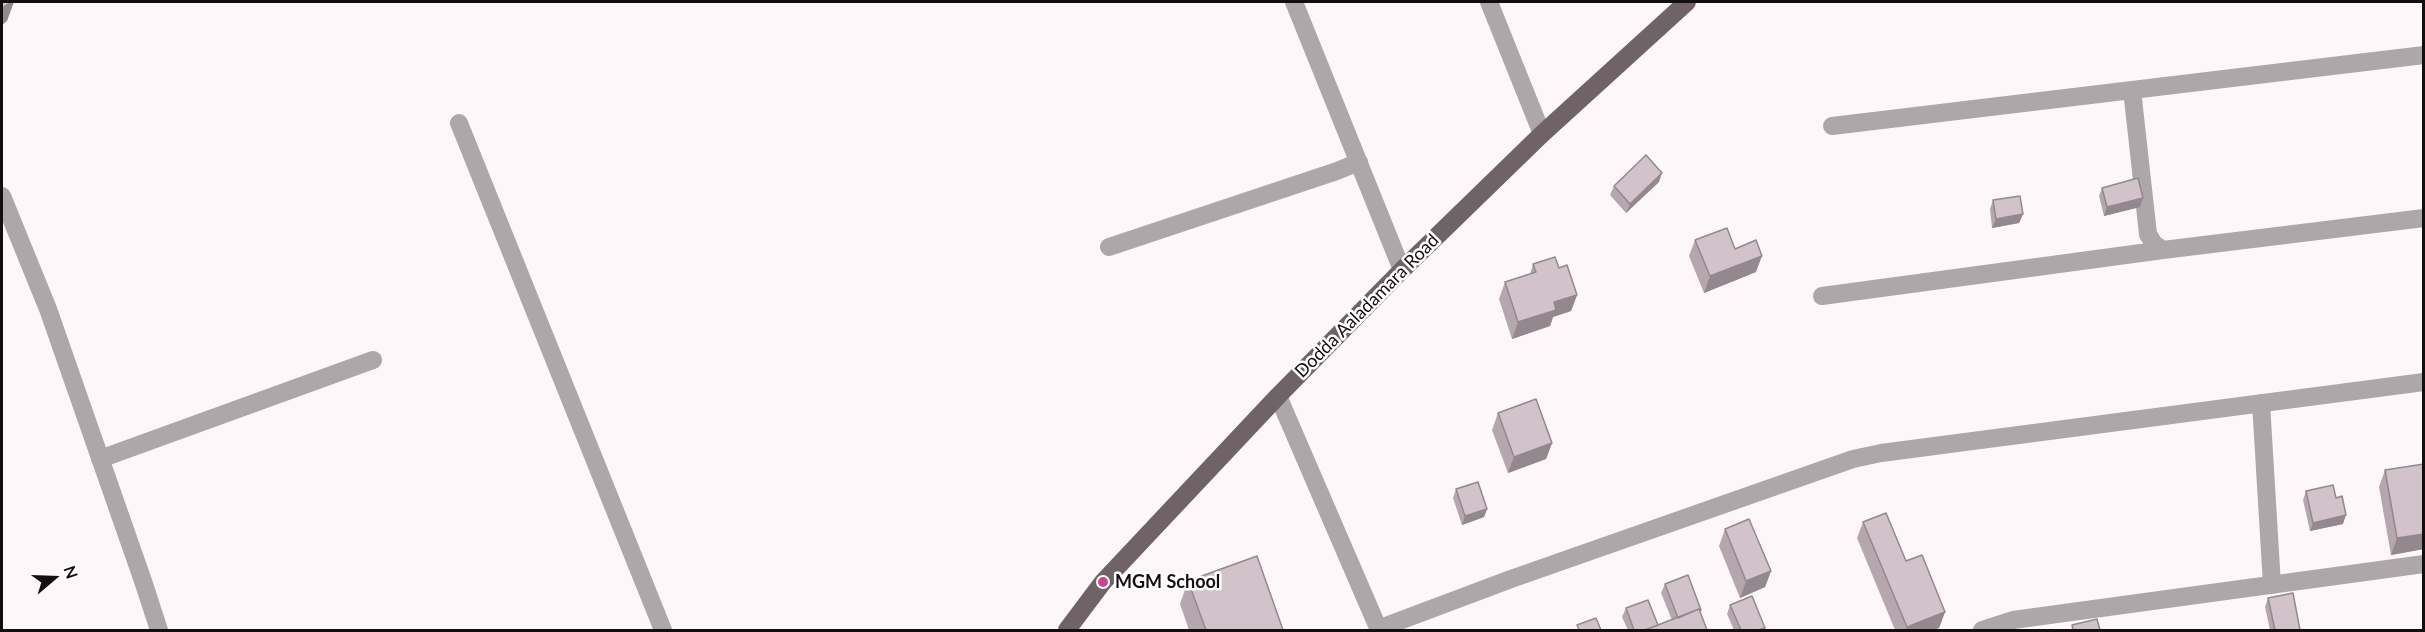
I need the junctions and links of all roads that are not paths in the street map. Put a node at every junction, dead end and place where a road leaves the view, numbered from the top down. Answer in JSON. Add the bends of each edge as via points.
{"nodes":[{"id":1,"x":1294,"y":2,"type":"edge"},
{"id":2,"x":1489,"y":2,"type":"edge"},
{"id":3,"x":1687,"y":2,"type":"edge"},
{"id":4,"x":2424,"y":55,"type":"edge"},
{"id":5,"x":2132,"y":90,"type":"junction"},
{"id":6,"x":459,"y":123,"type":"dead end"},
{"id":7,"x":1832,"y":126,"type":"dead end"},
{"id":8,"x":1542,"y":134,"type":"junction"},
{"id":9,"x":1359,"y":162,"type":"junction"},
{"id":10,"x":2,"y":196,"type":"edge"},
{"id":11,"x":2424,"y":218,"type":"edge"},
{"id":12,"x":1109,"y":247,"type":"dead end"},
{"id":13,"x":2163,"y":250,"type":"junction"},
{"id":14,"x":1401,"y":270,"type":"junction"},
{"id":15,"x":1822,"y":296,"type":"dead end"},
{"id":16,"x":373,"y":360,"type":"dead end"},
{"id":17,"x":2424,"y":382,"type":"edge"},
{"id":18,"x":1278,"y":396,"type":"junction"},
{"id":19,"x":2261,"y":404,"type":"junction"},
{"id":20,"x":100,"y":459,"type":"junction"},
{"id":21,"x":2424,"y":564,"type":"edge"},
{"id":22,"x":2272,"y":585,"type":"junction"},
{"id":23,"x":159,"y":630,"type":"edge"},
{"id":24,"x":663,"y":630,"type":"edge"},
{"id":25,"x":1067,"y":630,"type":"edge"},
{"id":26,"x":1379,"y":630,"type":"edge"},
{"id":27,"x":1982,"y":630,"type":"edge"}],
"edges":[{"from":1,"to":9,"type":"street"},
{"from":2,"to":8,"type":"street"},
{"from":3,"to":8,"type":"main road","name":"Dodda Aaladamara Road"},
{"from":4,"to":5,"type":"street"},
{"from":5,"to":7,"type":"street"},
{"from":5,"to":13,"type":"street","via":[[2148,234]]},
{"from":6,"to":24,"type":"street"},
{"from":8,"to":14,"type":"main road","name":"Dodda Aaladamara Road"},
{"from":9,"to":12,"type":"street"},
{"from":9,"to":14,"type":"street"},
{"from":10,"to":20,"type":"street","via":[[48,309]]},
{"from":11,"to":13,"type":"street"},
{"from":13,"to":15,"type":"street"},
{"from":14,"to":18,"type":"main road","name":"Dodda Aaladamara Road"},
{"from":16,"to":20,"type":"street"},
{"from":17,"to":19,"type":"street"},
{"from":18,"to":25,"type":"main road","name":"Dodda Aaladamara Road","via":[[1103,582]]},
{"from":18,"to":26,"type":"street"},
{"from":19,"to":22,"type":"street"},
{"from":19,"to":26,"type":"street","via":[[1852,459],[1511,579]]},
{"from":20,"to":23,"type":"street"},
{"from":21,"to":22,"type":"street"},
{"from":22,"to":27,"type":"street","via":[[2013,620]]}]}
